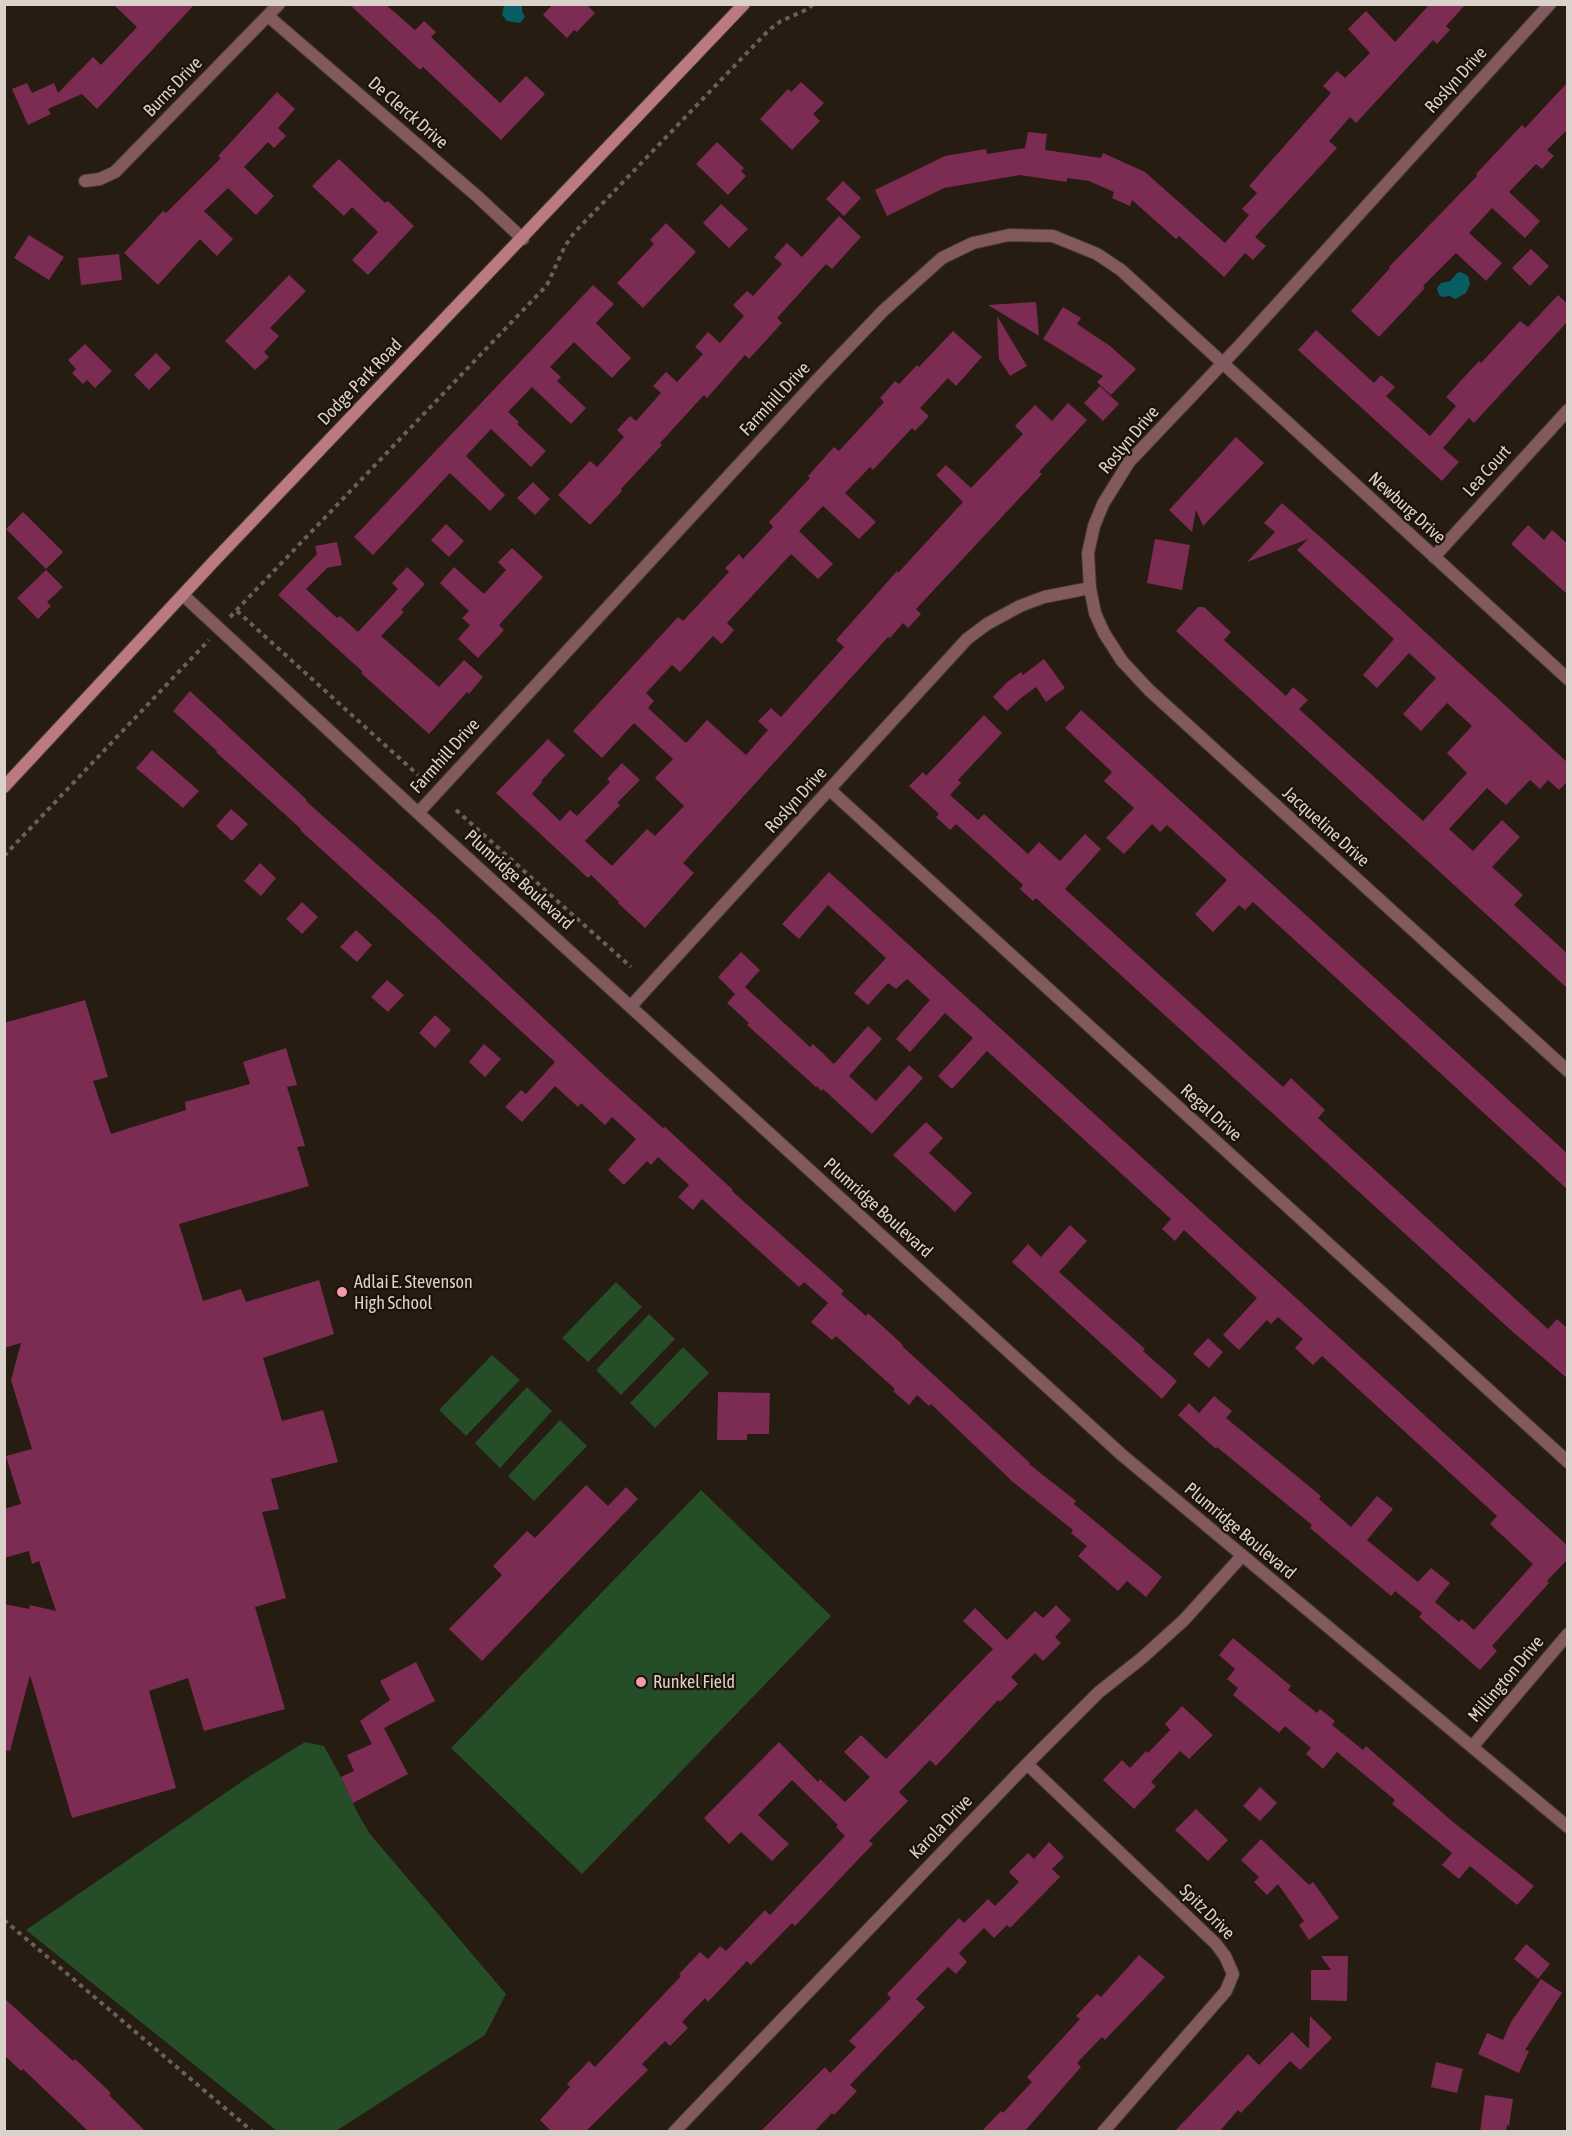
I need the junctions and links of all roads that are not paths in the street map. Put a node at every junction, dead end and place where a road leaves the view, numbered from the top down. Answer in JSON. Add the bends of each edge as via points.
{"nodes":[{"id":1,"x":279,"y":4,"type":"edge"},
{"id":2,"x":744,"y":4,"type":"edge"},
{"id":3,"x":1550,"y":4,"type":"edge"},
{"id":4,"x":268,"y":16,"type":"junction"},
{"id":5,"x":85,"y":181,"type":"dead end"},
{"id":6,"x":523,"y":238,"type":"junction"},
{"id":7,"x":1222,"y":364,"type":"junction"},
{"id":8,"x":1568,"y":410,"type":"edge"},
{"id":9,"x":1434,"y":557,"type":"junction"},
{"id":10,"x":1090,"y":588,"type":"junction"},
{"id":11,"x":183,"y":595,"type":"junction"},
{"id":12,"x":1568,"y":679,"type":"edge"},
{"id":13,"x":4,"y":787,"type":"edge"},
{"id":14,"x":830,"y":790,"type":"junction"},
{"id":15,"x":418,"y":813,"type":"junction"},
{"id":16,"x":632,"y":1006,"type":"junction"},
{"id":17,"x":1568,"y":1071,"type":"edge"},
{"id":18,"x":1568,"y":1462,"type":"edge"},
{"id":19,"x":1242,"y":1556,"type":"junction"},
{"id":20,"x":1568,"y":1634,"type":"edge"},
{"id":21,"x":1472,"y":1747,"type":"junction"},
{"id":22,"x":1027,"y":1764,"type":"junction"},
{"id":23,"x":1568,"y":1827,"type":"edge"},
{"id":24,"x":674,"y":2132,"type":"edge"},
{"id":25,"x":1103,"y":2132,"type":"edge"}],
"edges":[{"from":1,"to":4,"type":"street","name":"Burns Drive"},
{"from":2,"to":6,"type":"street","name":"Dodge Park Road"},
{"from":3,"to":7,"type":"street","name":"Roslyn Drive"},
{"from":4,"to":5,"type":"street","name":"Burns Drive","via":[[115,172]]},
{"from":4,"to":6,"type":"street","name":"De Clerck Drive"},
{"from":6,"to":11,"type":"street","name":"Dodge Park Road"},
{"from":7,"to":9,"type":"street","name":"Newburg Drive"},
{"from":7,"to":10,"type":"street","name":"Roslyn Drive","via":[[1114,482],[1094,526],[1088,553]]},
{"from":7,"to":15,"type":"street","name":"Farmhill Drive","via":[[1121,270],[1076,244],[1053,236],[1008,235],[958,249],[926,271],[883,310]]},
{"from":8,"to":9,"type":"street","name":"Lea Court"},
{"from":9,"to":12,"type":"street","name":"Newburg Drive"},
{"from":10,"to":14,"type":"street","name":"Roslyn Drive","via":[[1020,606],[967,639]]},
{"from":10,"to":17,"type":"street","name":"Jacqueline Drive","via":[[1104,633],[1122,662],[1149,690]]},
{"from":11,"to":13,"type":"street","name":"Dodge Park Road"},
{"from":11,"to":15,"type":"street","name":"Plumridge Boulevard"},
{"from":14,"to":16,"type":"street","name":"Roslyn Drive"},
{"from":14,"to":18,"type":"street","name":"Regal Drive"},
{"from":15,"to":16,"type":"street","name":"Plumridge Boulevard"},
{"from":16,"to":19,"type":"street","name":"Plumridge Boulevard","via":[[1113,1447]]},
{"from":19,"to":21,"type":"street","name":"Plumridge Boulevard"},
{"from":19,"to":22,"type":"street","name":"Karola Drive","via":[[1184,1620],[1099,1692]]},
{"from":20,"to":21,"type":"street","name":"Millington Drive"},
{"from":21,"to":23,"type":"street","name":"Plumridge Boulevard"},
{"from":22,"to":24,"type":"street","name":"Karola Drive"},
{"from":22,"to":25,"type":"street","name":"Spitz Drive","via":[[1216,1944],[1233,1974],[1226,1991]]}]}
